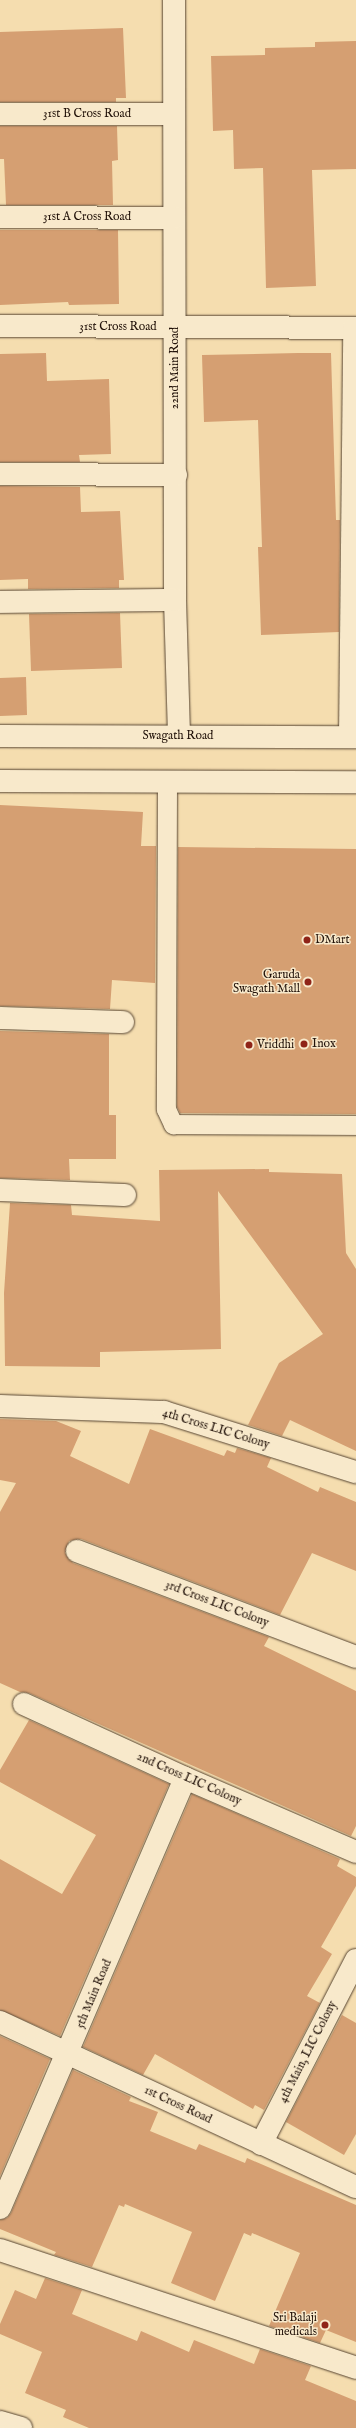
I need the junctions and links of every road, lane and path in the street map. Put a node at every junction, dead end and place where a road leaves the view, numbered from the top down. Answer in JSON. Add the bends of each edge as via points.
{"nodes":[{"id":1,"x":174,"y":0,"type":"edge"},
{"id":2,"x":0,"y":114,"type":"edge"},
{"id":3,"x":174,"y":114,"type":"junction"},
{"id":4,"x":0,"y":217,"type":"edge"},
{"id":5,"x":174,"y":218,"type":"junction"},
{"id":6,"x":0,"y":326,"type":"edge"},
{"id":7,"x":175,"y":327,"type":"junction"},
{"id":8,"x":355,"y":328,"type":"edge"},
{"id":9,"x":355,"y":428,"type":"edge"},
{"id":10,"x":0,"y":474,"type":"edge"},
{"id":11,"x":176,"y":475,"type":"junction"},
{"id":12,"x":354,"y":514,"type":"edge"},
{"id":13,"x":175,"y":600,"type":"junction"},
{"id":14,"x":0,"y":602,"type":"edge"},
{"id":15,"x":0,"y":736,"type":"edge"},
{"id":16,"x":179,"y":736,"type":"junction"},
{"id":17,"x":353,"y":737,"type":"edge"},
{"id":18,"x":0,"y":781,"type":"edge"},
{"id":19,"x":167,"y":782,"type":"junction"},
{"id":20,"x":356,"y":782,"type":"edge"},
{"id":21,"x":0,"y":1018,"type":"edge"},
{"id":22,"x":122,"y":1022,"type":"dead end"},
{"id":23,"x":356,"y":1124,"type":"edge"},
{"id":24,"x":0,"y":1190,"type":"edge"},
{"id":25,"x":125,"y":1195,"type":"dead end"},
{"id":26,"x":0,"y":1406,"type":"edge"},
{"id":27,"x":356,"y":1472,"type":"edge"},
{"id":28,"x":78,"y":1551,"type":"dead end"},
{"id":29,"x":356,"y":1657,"type":"edge"},
{"id":30,"x":24,"y":1704,"type":"dead end"},
{"id":31,"x":185,"y":1778,"type":"junction"},
{"id":32,"x":356,"y":1852,"type":"edge"},
{"id":33,"x":356,"y":1960,"type":"edge"},
{"id":34,"x":0,"y":2022,"type":"edge"},
{"id":35,"x":68,"y":2054,"type":"junction"},
{"id":36,"x":261,"y":2144,"type":"junction"},
{"id":37,"x":356,"y":2187,"type":"edge"},
{"id":38,"x":0,"y":2208,"type":"edge"},
{"id":39,"x":0,"y":2250,"type":"edge"},
{"id":40,"x":356,"y":2368,"type":"edge"},
{"id":41,"x":0,"y":2422,"type":"edge"},
{"id":42,"x":21,"y":2428,"type":"edge"}],
"edges":[{"from":1,"to":3,"type":"street","name":"22nd Main Road"},
{"from":2,"to":3,"type":"street","name":"31st B Cross Road"},
{"from":3,"to":5,"type":"street","name":"22nd Main Road"},
{"from":4,"to":5,"type":"street","name":"31st A Cross Road"},
{"from":5,"to":7,"type":"street","name":"22nd Main Road"},
{"from":6,"to":7,"type":"street","name":"31st Cross Road"},
{"from":7,"to":8,"type":"street","name":"31st Cross Road"},
{"from":7,"to":11,"type":"street","name":"22nd Main Road"},
{"from":8,"to":9,"type":"street"},
{"from":9,"to":12,"type":"street"},
{"from":10,"to":11,"type":"street"},
{"from":11,"to":13,"type":"street","name":"22nd Main Road"},
{"from":12,"to":17,"type":"street"},
{"from":13,"to":14,"type":"street"},
{"from":13,"to":16,"type":"street","name":"22nd Main Road"},
{"from":15,"to":16,"type":"street","name":"Swagath Road"},
{"from":16,"to":17,"type":"street","name":"Swagath Road"},
{"from":18,"to":19,"type":"street"},
{"from":19,"to":20,"type":"street"},
{"from":19,"to":23,"type":"lane","via":[[166,1109],[173,1124]]},
{"from":21,"to":22,"type":"street"},
{"from":24,"to":25,"type":"street"},
{"from":26,"to":27,"type":"street","name":"4th Cross LIC Colony","via":[[164,1412]]},
{"from":28,"to":29,"type":"street","name":"3rd Cross LIC Colony"},
{"from":30,"to":31,"type":"street","name":"2nd Cross LIC Colony"},
{"from":31,"to":32,"type":"street","name":"2nd Cross LIC Colony"},
{"from":31,"to":35,"type":"street","name":"5th Main Road"},
{"from":33,"to":36,"type":"street","name":"4th Main, LIC Colony"},
{"from":34,"to":35,"type":"street","name":"1st Cross Road"},
{"from":35,"to":36,"type":"street","name":"1st Cross Road"},
{"from":35,"to":38,"type":"street","name":"5th Main Road"},
{"from":36,"to":37,"type":"street","name":"1st Cross Road"},
{"from":39,"to":40,"type":"street"},
{"from":41,"to":42,"type":"street"}]}
